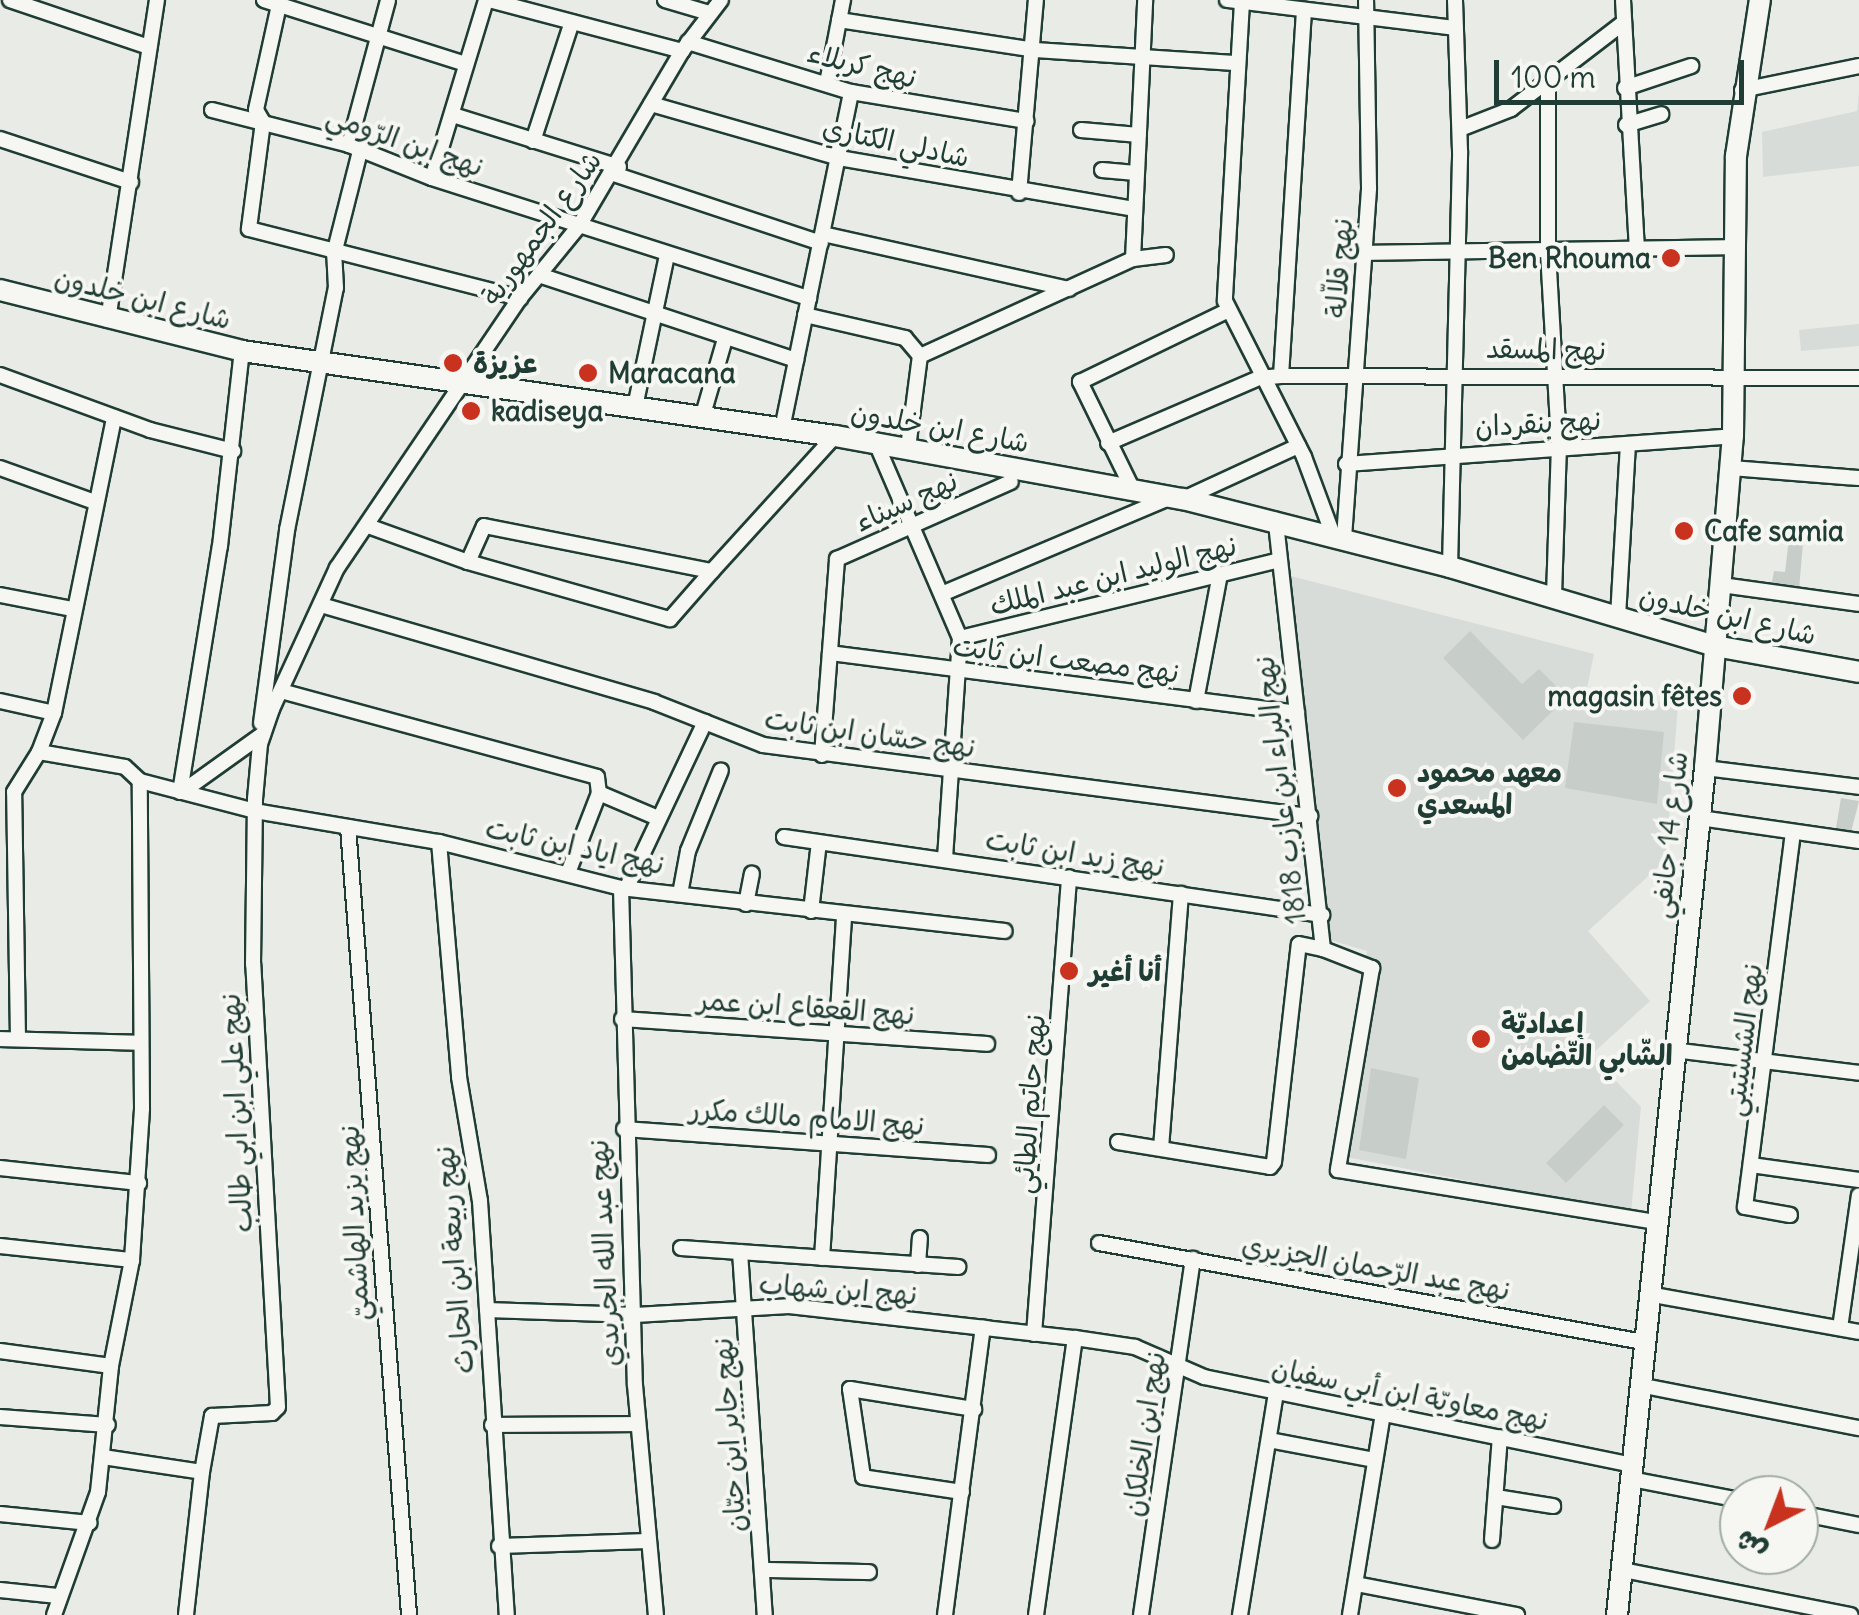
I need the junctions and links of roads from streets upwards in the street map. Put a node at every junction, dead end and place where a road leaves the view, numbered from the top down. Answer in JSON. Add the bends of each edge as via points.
{"nodes":[{"id":1,"x":10,"y":0,"type":"edge"},
{"id":2,"x":156,"y":0,"type":"edge"},
{"id":3,"x":388,"y":0,"type":"edge"},
{"id":4,"x":488,"y":0,"type":"edge"},
{"id":5,"x":665,"y":0,"type":"edge"},
{"id":6,"x":721,"y":0,"type":"edge"},
{"id":7,"x":842,"y":0,"type":"edge"},
{"id":8,"x":1036,"y":0,"type":"edge"},
{"id":9,"x":1145,"y":0,"type":"edge"},
{"id":10,"x":1366,"y":0,"type":"edge"},
{"id":11,"x":1455,"y":0,"type":"edge"},
{"id":12,"x":1623,"y":0,"type":"edge"},
{"id":13,"x":1760,"y":0,"type":"edge"},
{"id":14,"x":1234,"y":1,"type":"edge"},
{"id":15,"x":272,"y":2,"type":"edge"},
{"id":16,"x":1304,"y":10,"type":"junction"},
{"id":17,"x":710,"y":13,"type":"junction"},
{"id":18,"x":1367,"y":19,"type":"junction"},
{"id":19,"x":839,"y":20,"type":"junction"},
{"id":20,"x":572,"y":22,"type":"junction"},
{"id":21,"x":1623,"y":23,"type":"junction"},
{"id":22,"x":1456,"y":28,"type":"junction"},
{"id":23,"x":379,"y":34,"type":"junction"},
{"id":24,"x":149,"y":47,"type":"junction"},
{"id":25,"x":685,"y":47,"type":"junction"},
{"id":26,"x":1035,"y":50,"type":"junction"},
{"id":27,"x":1146,"y":55,"type":"junction"},
{"id":28,"x":1235,"y":63,"type":"junction"},
{"id":29,"x":466,"y":64,"type":"junction"},
{"id":30,"x":1692,"y":66,"type":"dead end"},
{"id":31,"x":1859,"y":66,"type":"edge"},
{"id":32,"x":1548,"y":78,"type":"junction"},
{"id":33,"x":827,"y":83,"type":"junction"},
{"id":34,"x":1624,"y":88,"type":"junction"},
{"id":35,"x":1742,"y":90,"type":"junction"},
{"id":36,"x":851,"y":92,"type":"junction"},
{"id":37,"x":651,"y":104,"type":"junction"},
{"id":38,"x":212,"y":110,"type":"dead end"},
{"id":39,"x":1661,"y":114,"type":"dead end"},
{"id":40,"x":453,"y":115,"type":"junction"},
{"id":41,"x":264,"y":122,"type":"junction"},
{"id":42,"x":1028,"y":122,"type":"junction"},
{"id":43,"x":1626,"y":125,"type":"junction"},
{"id":44,"x":1460,"y":129,"type":"junction"},
{"id":45,"x":1081,"y":130,"type":"dead end"},
{"id":46,"x":1139,"y":135,"type":"junction"},
{"id":47,"x":0,"y":139,"type":"edge"},
{"id":48,"x":533,"y":141,"type":"junction"},
{"id":49,"x":355,"y":148,"type":"junction"},
{"id":50,"x":840,"y":158,"type":"junction"},
{"id":51,"x":616,"y":170,"type":"junction"},
{"id":52,"x":1102,"y":170,"type":"dead end"},
{"id":53,"x":1136,"y":173,"type":"junction"},
{"id":54,"x":432,"y":178,"type":"junction"},
{"id":55,"x":131,"y":182,"type":"junction"},
{"id":56,"x":1019,"y":193,"type":"junction"},
{"id":57,"x":1134,"y":210,"type":"junction"},
{"id":58,"x":579,"y":226,"type":"junction"},
{"id":59,"x":822,"y":238,"type":"junction"},
{"id":60,"x":1734,"y":247,"type":"junction"},
{"id":61,"x":1365,"y":252,"type":"junction"},
{"id":62,"x":1548,"y":252,"type":"junction"},
{"id":63,"x":1637,"y":252,"type":"junction"},
{"id":64,"x":1455,"y":253,"type":"junction"},
{"id":65,"x":334,"y":254,"type":"junction"},
{"id":66,"x":667,"y":255,"type":"junction"},
{"id":67,"x":1166,"y":255,"type":"dead end"},
{"id":68,"x":1133,"y":259,"type":"junction"},
{"id":69,"x":539,"y":275,"type":"junction"},
{"id":70,"x":1069,"y":289,"type":"junction"},
{"id":71,"x":0,"y":290,"type":"edge"},
{"id":72,"x":520,"y":298,"type":"junction"},
{"id":73,"x":809,"y":298,"type":"junction"},
{"id":74,"x":1228,"y":312,"type":"junction"},
{"id":75,"x":654,"y":313,"type":"junction"},
{"id":76,"x":805,"y":316,"type":"junction"},
{"id":77,"x":108,"y":320,"type":"junction"},
{"id":78,"x":725,"y":339,"type":"junction"},
{"id":79,"x":242,"y":351,"type":"junction"},
{"id":80,"x":920,"y":356,"type":"junction"},
{"id":81,"x":796,"y":360,"type":"junction"},
{"id":82,"x":321,"y":362,"type":"junction"},
{"id":83,"x":1354,"y":371,"type":"junction"},
{"id":84,"x":1453,"y":372,"type":"junction"},
{"id":85,"x":0,"y":374,"type":"edge"},
{"id":86,"x":1553,"y":375,"type":"junction"},
{"id":87,"x":1281,"y":376,"type":"junction"},
{"id":88,"x":1736,"y":377,"type":"junction"},
{"id":89,"x":1258,"y":378,"type":"junction"},
{"id":90,"x":1859,"y":378,"type":"edge"},
{"id":91,"x":463,"y":383,"type":"junction"},
{"id":92,"x":636,"y":408,"type":"junction"},
{"id":93,"x":114,"y":416,"type":"junction"},
{"id":94,"x":702,"y":418,"type":"junction"},
{"id":95,"x":782,"y":429,"type":"junction"},
{"id":96,"x":835,"y":436,"type":"junction"},
{"id":97,"x":1733,"y":436,"type":"junction"},
{"id":98,"x":876,"y":442,"type":"junction"},
{"id":99,"x":1108,"y":443,"type":"junction"},
{"id":100,"x":1628,"y":444,"type":"junction"},
{"id":101,"x":1559,"y":445,"type":"junction"},
{"id":102,"x":1298,"y":446,"type":"junction"},
{"id":103,"x":908,"y":448,"type":"junction"},
{"id":104,"x":233,"y":451,"type":"junction"},
{"id":105,"x":1450,"y":452,"type":"junction"},
{"id":106,"x":1346,"y":464,"type":"junction"},
{"id":107,"x":0,"y":468,"type":"edge"},
{"id":108,"x":1731,"y":468,"type":"junction"},
{"id":109,"x":1859,"y":478,"type":"edge"},
{"id":110,"x":1011,"y":482,"type":"dead end"},
{"id":111,"x":1134,"y":492,"type":"junction"},
{"id":112,"x":1177,"y":498,"type":"junction"},
{"id":113,"x":95,"y":502,"type":"junction"},
{"id":114,"x":1276,"y":520,"type":"junction"},
{"id":115,"x":368,"y":526,"type":"junction"},
{"id":116,"x":911,"y":527,"type":"junction"},
{"id":117,"x":1338,"y":536,"type":"junction"},
{"id":118,"x":1277,"y":561,"type":"junction"},
{"id":119,"x":468,"y":562,"type":"junction"},
{"id":120,"x":1450,"y":567,"type":"junction"},
{"id":121,"x":712,"y":571,"type":"junction"},
{"id":122,"x":1220,"y":574,"type":"junction"},
{"id":123,"x":1721,"y":584,"type":"junction"},
{"id":124,"x":944,"y":592,"type":"junction"},
{"id":125,"x":0,"y":595,"type":"edge"},
{"id":126,"x":1554,"y":598,"type":"junction"},
{"id":127,"x":1859,"y":604,"type":"edge"},
{"id":128,"x":321,"y":605,"type":"junction"},
{"id":129,"x":72,"y":609,"type":"junction"},
{"id":130,"x":1618,"y":617,"type":"junction"},
{"id":131,"x":960,"y":638,"type":"junction"},
{"id":132,"x":1714,"y":646,"type":"junction"},
{"id":133,"x":830,"y":653,"type":"junction"},
{"id":134,"x":956,"y":670,"type":"junction"},
{"id":135,"x":1859,"y":672,"type":"edge"},
{"id":136,"x":281,"y":692,"type":"junction"},
{"id":137,"x":0,"y":701,"type":"edge"},
{"id":138,"x":1196,"y":701,"type":"junction"},
{"id":139,"x":54,"y":713,"type":"junction"},
{"id":140,"x":1297,"y":713,"type":"junction"},
{"id":141,"x":706,"y":722,"type":"junction"},
{"id":142,"x":261,"y":737,"type":"junction"},
{"id":143,"x":39,"y":752,"type":"junction"},
{"id":144,"x":822,"y":755,"type":"junction"},
{"id":145,"x":1705,"y":768,"type":"junction"},
{"id":146,"x":721,"y":770,"type":"dead end"},
{"id":147,"x":950,"y":771,"type":"junction"},
{"id":148,"x":140,"y":782,"type":"junction"},
{"id":149,"x":1859,"y":788,"type":"edge"},
{"id":150,"x":181,"y":792,"type":"junction"},
{"id":151,"x":599,"y":793,"type":"junction"},
{"id":152,"x":255,"y":812,"type":"junction"},
{"id":153,"x":1310,"y":816,"type":"junction"},
{"id":154,"x":658,"y":818,"type":"junction"},
{"id":155,"x":1700,"y":818,"type":"junction"},
{"id":156,"x":348,"y":828,"type":"junction"},
{"id":157,"x":1794,"y":833,"type":"junction"},
{"id":158,"x":784,"y":837,"type":"dead end"},
{"id":159,"x":1859,"y":841,"type":"edge"},
{"id":160,"x":438,"y":842,"type":"junction"},
{"id":161,"x":819,"y":842,"type":"junction"},
{"id":162,"x":944,"y":858,"type":"junction"},
{"id":163,"x":568,"y":873,"type":"junction"},
{"id":164,"x":752,"y":874,"type":"dead end"},
{"id":165,"x":1069,"y":877,"type":"junction"},
{"id":166,"x":623,"y":888,"type":"junction"},
{"id":167,"x":680,"y":894,"type":"junction"},
{"id":168,"x":1181,"y":894,"type":"junction"},
{"id":169,"x":746,"y":904,"type":"junction"},
{"id":170,"x":811,"y":911,"type":"junction"},
{"id":171,"x":1322,"y":915,"type":"junction"},
{"id":172,"x":844,"y":916,"type":"junction"},
{"id":173,"x":1005,"y":930,"type":"dead end"},
{"id":174,"x":1323,"y":949,"type":"junction"},
{"id":175,"x":622,"y":1019,"type":"junction"},
{"id":176,"x":836,"y":1036,"type":"junction"},
{"id":177,"x":0,"y":1039,"type":"edge"},
{"id":178,"x":18,"y":1039,"type":"junction"},
{"id":179,"x":140,"y":1043,"type":"junction"},
{"id":180,"x":987,"y":1044,"type":"dead end"},
{"id":181,"x":1673,"y":1050,"type":"junction"},
{"id":182,"x":1767,"y":1060,"type":"junction"},
{"id":183,"x":1859,"y":1073,"type":"edge"},
{"id":184,"x":624,"y":1129,"type":"junction"},
{"id":185,"x":1118,"y":1142,"type":"dead end"},
{"id":186,"x":828,"y":1146,"type":"junction"},
{"id":187,"x":1161,"y":1148,"type":"junction"},
{"id":188,"x":988,"y":1154,"type":"dead end"},
{"id":189,"x":1751,"y":1164,"type":"junction"},
{"id":190,"x":0,"y":1168,"type":"edge"},
{"id":191,"x":1859,"y":1180,"type":"edge"},
{"id":192,"x":140,"y":1183,"type":"junction"},
{"id":193,"x":1859,"y":1195,"type":"edge"},
{"id":194,"x":1790,"y":1215,"type":"dead end"},
{"id":195,"x":1656,"y":1222,"type":"junction"},
{"id":196,"x":920,"y":1238,"type":"dead end"},
{"id":197,"x":1099,"y":1242,"type":"dead end"},
{"id":198,"x":0,"y":1246,"type":"edge"},
{"id":199,"x":680,"y":1248,"type":"dead end"},
{"id":200,"x":740,"y":1252,"type":"junction"},
{"id":201,"x":822,"y":1258,"type":"junction"},
{"id":202,"x":1192,"y":1259,"type":"junction"},
{"id":203,"x":132,"y":1260,"type":"junction"},
{"id":204,"x":918,"y":1264,"type":"junction"},
{"id":205,"x":958,"y":1267,"type":"dead end"},
{"id":206,"x":1648,"y":1294,"type":"junction"},
{"id":207,"x":745,"y":1308,"type":"junction"},
{"id":208,"x":487,"y":1310,"type":"junction"},
{"id":209,"x":635,"y":1315,"type":"junction"},
{"id":210,"x":983,"y":1327,"type":"junction"},
{"id":211,"x":1840,"y":1328,"type":"junction"},
{"id":212,"x":1859,"y":1332,"type":"edge"},
{"id":213,"x":1034,"y":1334,"type":"junction"},
{"id":214,"x":1076,"y":1338,"type":"junction"},
{"id":215,"x":1644,"y":1342,"type":"junction"},
{"id":216,"x":0,"y":1351,"type":"edge"},
{"id":217,"x":111,"y":1366,"type":"junction"},
{"id":218,"x":1179,"y":1370,"type":"junction"},
{"id":219,"x":1640,"y":1385,"type":"junction"},
{"id":220,"x":1276,"y":1392,"type":"junction"},
{"id":221,"x":974,"y":1408,"type":"junction"},
{"id":222,"x":1384,"y":1413,"type":"junction"},
{"id":223,"x":0,"y":1417,"type":"edge"},
{"id":224,"x":638,"y":1424,"type":"junction"},
{"id":225,"x":108,"y":1425,"type":"junction"},
{"id":226,"x":492,"y":1425,"type":"junction"},
{"id":227,"x":1859,"y":1428,"type":"edge"},
{"id":228,"x":1500,"y":1437,"type":"junction"},
{"id":229,"x":1270,"y":1440,"type":"junction"},
{"id":230,"x":103,"y":1457,"type":"junction"},
{"id":231,"x":1375,"y":1460,"type":"junction"},
{"id":232,"x":202,"y":1472,"type":"junction"},
{"id":233,"x":1631,"y":1472,"type":"junction"},
{"id":234,"x":962,"y":1492,"type":"junction"},
{"id":235,"x":1719,"y":1495,"type":"edge"},
{"id":236,"x":1496,"y":1497,"type":"junction"},
{"id":237,"x":1554,"y":1506,"type":"dead end"},
{"id":238,"x":0,"y":1514,"type":"edge"},
{"id":239,"x":1819,"y":1516,"type":"edge"},
{"id":240,"x":90,"y":1522,"type":"junction"},
{"id":241,"x":1859,"y":1525,"type":"edge"},
{"id":242,"x":1492,"y":1540,"type":"dead end"},
{"id":243,"x":648,"y":1541,"type":"junction"},
{"id":244,"x":500,"y":1546,"type":"junction"},
{"id":245,"x":764,"y":1570,"type":"junction"},
{"id":246,"x":1623,"y":1570,"type":"junction"},
{"id":247,"x":869,"y":1572,"type":"dead end"},
{"id":248,"x":1356,"y":1584,"type":"junction"},
{"id":249,"x":0,"y":1590,"type":"edge"},
{"id":250,"x":58,"y":1596,"type":"junction"},
{"id":251,"x":54,"y":1615,"type":"edge"},
{"id":252,"x":186,"y":1615,"type":"edge"},
{"id":253,"x":410,"y":1615,"type":"edge"},
{"id":254,"x":507,"y":1615,"type":"edge"},
{"id":255,"x":656,"y":1615,"type":"edge"},
{"id":256,"x":765,"y":1615,"type":"edge"},
{"id":257,"x":946,"y":1615,"type":"edge"},
{"id":258,"x":1036,"y":1615,"type":"edge"},
{"id":259,"x":1141,"y":1615,"type":"edge"},
{"id":260,"x":1240,"y":1615,"type":"edge"},
{"id":261,"x":1350,"y":1615,"type":"edge"},
{"id":262,"x":1517,"y":1615,"type":"edge"},
{"id":263,"x":1617,"y":1615,"type":"edge"},
{"id":264,"x":1852,"y":1615,"type":"edge"}],
"edges":[{"from":1,"to":24,"type":"street"},
{"from":2,"to":24,"type":"street"},
{"from":3,"to":23,"type":"street","name":"نهج علي ابن ابي طالب"},
{"from":4,"to":20,"type":"street","name":"نهج كربلاء"},
{"from":4,"to":29,"type":"street"},
{"from":5,"to":17,"type":"street"},
{"from":6,"to":17,"type":"street","name":"شارع الجمهورية"},
{"from":7,"to":19,"type":"street"},
{"from":8,"to":26,"type":"street"},
{"from":9,"to":27,"type":"street"},
{"from":10,"to":18,"type":"street","name":"نهج قلاّلة"},
{"from":11,"to":22,"type":"street"},
{"from":12,"to":21,"type":"street"},
{"from":13,"to":35,"type":"street","name":"شارع 14 جانفي"},
{"from":14,"to":16,"type":"street"},
{"from":14,"to":28,"type":"street"},
{"from":15,"to":23,"type":"street"},
{"from":15,"to":41,"type":"street","via":[[256,110]]},
{"from":16,"to":18,"type":"street"},
{"from":16,"to":87,"type":"street"},
{"from":17,"to":25,"type":"street","name":"شارع الجمهورية"},
{"from":18,"to":22,"type":"street"},
{"from":18,"to":61,"type":"street","name":"نهج قلاّلة"},
{"from":19,"to":26,"type":"street"},
{"from":19,"to":33,"type":"street"},
{"from":20,"to":25,"type":"street","name":"نهج كربلاء"},
{"from":20,"to":48,"type":"street"},
{"from":21,"to":32,"type":"street"},
{"from":21,"to":34,"type":"street"},
{"from":22,"to":44,"type":"street"},
{"from":23,"to":29,"type":"street"},
{"from":23,"to":49,"type":"street","name":"نهج علي ابن ابي طالب"},
{"from":24,"to":55,"type":"street"},
{"from":25,"to":33,"type":"street","name":"نهج كربلاء"},
{"from":25,"to":37,"type":"street","name":"شارع الجمهورية"},
{"from":26,"to":27,"type":"street"},
{"from":26,"to":42,"type":"street"},
{"from":27,"to":28,"type":"street"},
{"from":27,"to":46,"type":"street"},
{"from":28,"to":74,"type":"street"},
{"from":29,"to":40,"type":"street"},
{"from":30,"to":34,"type":"street"},
{"from":31,"to":35,"type":"street"},
{"from":32,"to":44,"type":"street","via":[[1512,109]]},
{"from":32,"to":62,"type":"street"},
{"from":33,"to":36,"type":"street","name":"نهج كربلاء"},
{"from":34,"to":43,"type":"street"},
{"from":35,"to":60,"type":"street","name":"شارع 14 جانفي"},
{"from":36,"to":42,"type":"street","name":"نهج كربلاء"},
{"from":36,"to":50,"type":"street"},
{"from":37,"to":50,"type":"street","name":"شادلي الكتاري"},
{"from":37,"to":51,"type":"street","name":"شارع الجمهورية"},
{"from":38,"to":41,"type":"street","name":"نهج ابن الرّومي"},
{"from":39,"to":43,"type":"street"},
{"from":40,"to":48,"type":"street"},
{"from":40,"to":54,"type":"street"},
{"from":41,"to":49,"type":"street","name":"نهج ابن الرّومي"},
{"from":41,"to":65,"type":"street","via":[[249,229]]},
{"from":42,"to":56,"type":"street"},
{"from":43,"to":63,"type":"street"},
{"from":44,"to":64,"type":"street"},
{"from":45,"to":46,"type":"street"},
{"from":46,"to":53,"type":"street"},
{"from":47,"to":55,"type":"street"},
{"from":48,"to":51,"type":"street"},
{"from":49,"to":54,"type":"street","name":"نهج ابن الرّومي"},
{"from":49,"to":65,"type":"street","name":"نهج علي ابن ابي طالب"},
{"from":50,"to":56,"type":"street","name":"شادلي الكتاري"},
{"from":50,"to":59,"type":"street"},
{"from":51,"to":58,"type":"street","name":"شارع الجمهورية"},
{"from":51,"to":59,"type":"street"},
{"from":52,"to":53,"type":"street"},
{"from":53,"to":57,"type":"street"},
{"from":54,"to":58,"type":"street","name":"نهج ابن الرّومي"},
{"from":55,"to":77,"type":"street"},
{"from":56,"to":57,"type":"street","name":"شادلي الكتاري"},
{"from":57,"to":68,"type":"street"},
{"from":58,"to":66,"type":"street","name":"نهج ابن الرّومي"},
{"from":58,"to":69,"type":"street","name":"شارع الجمهورية"},
{"from":59,"to":70,"type":"street"},
{"from":59,"to":73,"type":"street"},
{"from":60,"to":63,"type":"street"},
{"from":60,"to":88,"type":"street","name":"شارع 14 جانفي"},
{"from":61,"to":64,"type":"street"},
{"from":61,"to":83,"type":"street","name":"نهج قلاّلة"},
{"from":62,"to":63,"type":"street"},
{"from":62,"to":64,"type":"street"},
{"from":62,"to":86,"type":"street"},
{"from":64,"to":84,"type":"street"},
{"from":65,"to":72,"type":"street"},
{"from":65,"to":82,"type":"street","name":"نهج علي ابن ابي طالب","via":[[336,288]]},
{"from":66,"to":73,"type":"street","name":"نهج ابن الرّومي"},
{"from":66,"to":75,"type":"street"},
{"from":67,"to":68,"type":"street"},
{"from":68,"to":70,"type":"street"},
{"from":69,"to":72,"type":"street","name":"شارع الجمهورية"},
{"from":69,"to":75,"type":"street"},
{"from":70,"to":80,"type":"street"},
{"from":71,"to":77,"type":"street","name":"شارع ابن خلدون"},
{"from":72,"to":91,"type":"street","name":"شارع الجمهورية"},
{"from":73,"to":76,"type":"street"},
{"from":74,"to":89,"type":"street"},
{"from":74,"to":99,"type":"street","via":[[1081,379]]},
{"from":75,"to":78,"type":"street"},
{"from":75,"to":92,"type":"street"},
{"from":76,"to":80,"type":"street","via":[[905,338]]},
{"from":76,"to":81,"type":"street"},
{"from":77,"to":79,"type":"street","name":"شارع ابن خلدون"},
{"from":78,"to":81,"type":"street"},
{"from":78,"to":94,"type":"street"},
{"from":79,"to":82,"type":"street","name":"شارع ابن خلدون"},
{"from":79,"to":104,"type":"street"},
{"from":80,"to":103,"type":"street"},
{"from":81,"to":95,"type":"street"},
{"from":82,"to":91,"type":"street","name":"شارع ابن خلدون"},
{"from":82,"to":142,"type":"street","name":"نهج علي ابن ابي طالب","via":[[287,530]]},
{"from":83,"to":84,"type":"street","name":"نهج المسقد"},
{"from":83,"to":87,"type":"street","name":"نهج المسقد"},
{"from":83,"to":106,"type":"street","name":"نهج قلاّلة"},
{"from":84,"to":86,"type":"street","name":"نهج المسقد"},
{"from":84,"to":105,"type":"street"},
{"from":85,"to":93,"type":"street"},
{"from":86,"to":88,"type":"street","name":"نهج المسقد"},
{"from":86,"to":101,"type":"street"},
{"from":87,"to":89,"type":"street","name":"نهج المسقد"},
{"from":88,"to":90,"type":"street","name":"نهج المسقد"},
{"from":88,"to":97,"type":"street","name":"شارع 14 جانفي"},
{"from":89,"to":99,"type":"street","name":"نهج المسقد"},
{"from":89,"to":102,"type":"street"},
{"from":91,"to":92,"type":"street","name":"شارع ابن خلدون"},
{"from":91,"to":115,"type":"street","name":"شارع الجمهورية"},
{"from":92,"to":94,"type":"street","name":"شارع ابن خلدون"},
{"from":93,"to":104,"type":"street"},
{"from":93,"to":113,"type":"street"},
{"from":94,"to":95,"type":"street","name":"شارع ابن خلدون"},
{"from":95,"to":96,"type":"street","name":"شارع ابن خلدون"},
{"from":96,"to":98,"type":"street","name":"شارع ابن خلدون"},
{"from":96,"to":121,"type":"street"},
{"from":97,"to":100,"type":"street","name":"نهج بنقردان"},
{"from":97,"to":108,"type":"street","name":"شارع 14 جانفي"},
{"from":98,"to":103,"type":"street","name":"شارع ابن خلدون"},
{"from":98,"to":116,"type":"street"},
{"from":99,"to":111,"type":"street"},
{"from":100,"to":101,"type":"street","name":"نهج بنقردان"},
{"from":100,"to":130,"type":"street"},
{"from":101,"to":105,"type":"street","name":"نهج بنقردان"},
{"from":101,"to":126,"type":"street"},
{"from":102,"to":112,"type":"street"},
{"from":102,"to":117,"type":"street"},
{"from":103,"to":111,"type":"street","name":"شارع ابن خلدون"},
{"from":104,"to":150,"type":"street"},
{"from":105,"to":106,"type":"street","name":"نهج بنقردان"},
{"from":105,"to":120,"type":"street"},
{"from":106,"to":117,"type":"street","name":"نهج قلاّلة"},
{"from":107,"to":113,"type":"street"},
{"from":108,"to":109,"type":"street"},
{"from":108,"to":123,"type":"street","name":"شارع 14 جانفي"},
{"from":110,"to":116,"type":"street","name":"نهج سيناء"},
{"from":111,"to":112,"type":"street","name":"شارع ابن خلدون"},
{"from":112,"to":114,"type":"street","name":"شارع ابن خلدون"},
{"from":112,"to":124,"type":"street"},
{"from":113,"to":129,"type":"street"},
{"from":114,"to":117,"type":"street","name":"شارع ابن خلدون"},
{"from":114,"to":118,"type":"street","name":"نهج البراء ابن عازب 1818"},
{"from":115,"to":119,"type":"street"},
{"from":115,"to":128,"type":"street","name":"شارع الجمهورية","via":[[336,568]]},
{"from":116,"to":124,"type":"street"},
{"from":116,"to":133,"type":"street","name":"نهج سيناء","via":[[836,562]]},
{"from":117,"to":120,"type":"street","name":"شارع ابن خلدون"},
{"from":118,"to":122,"type":"street","name":"نهج الوليد ابن عبد الملك"},
{"from":118,"to":140,"type":"street","name":"نهج البراء ابن عازب 1818"},
{"from":119,"to":121,"type":"street","via":[[484,526]]},
{"from":119,"to":121,"type":"street","via":[[670,619]]},
{"from":120,"to":126,"type":"street","name":"شارع ابن خلدون"},
{"from":122,"to":131,"type":"street","name":"نهج الوليد ابن عبد الملك"},
{"from":122,"to":138,"type":"street"},
{"from":123,"to":127,"type":"street"},
{"from":123,"to":132,"type":"street","name":"شارع 14 جانفي"},
{"from":124,"to":131,"type":"street"},
{"from":125,"to":129,"type":"street"},
{"from":126,"to":130,"type":"street","name":"شارع ابن خلدون"},
{"from":128,"to":136,"type":"street","name":"شارع الجمهورية"},
{"from":128,"to":141,"type":"street","name":"نهج حسّان ابن ثابت"},
{"from":129,"to":139,"type":"street"},
{"from":130,"to":132,"type":"street","name":"شارع ابن خلدون"},
{"from":131,"to":134,"type":"street"},
{"from":132,"to":135,"type":"street","name":"شارع ابن خلدون"},
{"from":132,"to":145,"type":"street","name":"شارع 14 جانفي"},
{"from":133,"to":134,"type":"street","name":"نهج مصعب ابن ثابت"},
{"from":133,"to":144,"type":"street","name":"نهج سيناء"},
{"from":134,"to":138,"type":"street","name":"نهج مصعب ابن ثابت"},
{"from":134,"to":147,"type":"street"},
{"from":136,"to":142,"type":"street","name":"شارع الجمهورية"},
{"from":136,"to":151,"type":"street","via":[[597,778]]},
{"from":137,"to":139,"type":"street"},
{"from":138,"to":140,"type":"street","name":"نهج مصعب ابن ثابت"},
{"from":139,"to":143,"type":"street"},
{"from":140,"to":153,"type":"street","name":"نهج البراء ابن عازب 1818"},
{"from":141,"to":144,"type":"street","name":"نهج حسّان ابن ثابت","via":[[763,745]]},
{"from":141,"to":154,"type":"street"},
{"from":142,"to":150,"type":"street"},
{"from":142,"to":152,"type":"street","name":"نهج علي ابن ابي طالب"},
{"from":143,"to":148,"type":"street","name":"نهج اياد ابن ثابت","via":[[126,768]]},
{"from":143,"to":178,"type":"street","via":[[14,792]]},
{"from":144,"to":147,"type":"street","name":"نهج حسّان ابن ثابت"},
{"from":145,"to":149,"type":"street"},
{"from":145,"to":155,"type":"street","name":"شارع 14 جانفي"},
{"from":146,"to":167,"type":"street","via":[[688,852]]},
{"from":147,"to":153,"type":"street","name":"نهج حسّان ابن ثابت"},
{"from":147,"to":162,"type":"street"},
{"from":148,"to":150,"type":"street","name":"نهج اياد ابن ثابت"},
{"from":148,"to":179,"type":"street"},
{"from":150,"to":152,"type":"street","name":"نهج اياد ابن ثابت"},
{"from":151,"to":154,"type":"street"},
{"from":151,"to":163,"type":"street"},
{"from":152,"to":156,"type":"street","name":"نهج اياد ابن ثابت"},
{"from":152,"to":232,"type":"street","name":"نهج علي ابن ابي طالب","via":[[254,964],[276,1411],[212,1416]]},
{"from":153,"to":171,"type":"street","name":"نهج البراء ابن عازب 1818"},
{"from":154,"to":166,"type":"street"},
{"from":155,"to":157,"type":"street"},
{"from":155,"to":181,"type":"street","name":"شارع 14 جانفي"},
{"from":156,"to":160,"type":"street","name":"نهج اياد ابن ثابت"},
{"from":156,"to":253,"type":"street","name":"نهج يزيد الهاشميّ"},
{"from":157,"to":159,"type":"street"},
{"from":157,"to":182,"type":"street","name":"نهج الشستيتي"},
{"from":158,"to":161,"type":"street","name":"نهج زيد ابن ثابت"},
{"from":160,"to":163,"type":"street","name":"نهج اياد ابن ثابت"},
{"from":160,"to":208,"type":"street","name":"نهج ربيعة ابن الحارث"},
{"from":161,"to":162,"type":"street","name":"نهج زيد ابن ثابت"},
{"from":161,"to":170,"type":"street"},
{"from":162,"to":165,"type":"street","name":"نهج زيد ابن ثابت"},
{"from":163,"to":166,"type":"street","name":"نهج اياد ابن ثابت"},
{"from":164,"to":169,"type":"street"},
{"from":165,"to":168,"type":"street","name":"نهج زيد ابن ثابت"},
{"from":165,"to":213,"type":"street","name":"نهج حاتم الطائي"},
{"from":166,"to":167,"type":"street","name":"نهج اياد ابن ثابت"},
{"from":166,"to":175,"type":"street","name":"نهج عبد الله الجريدي"},
{"from":167,"to":169,"type":"street","name":"نهج اياد ابن ثابت"},
{"from":168,"to":171,"type":"street","name":"نهج زيد ابن ثابت"},
{"from":168,"to":187,"type":"street"},
{"from":169,"to":170,"type":"street","name":"نهج اياد ابن ثابت"},
{"from":170,"to":172,"type":"street","name":"نهج اياد ابن ثابت"},
{"from":171,"to":174,"type":"street","name":"نهج البراء ابن عازب 1818"},
{"from":172,"to":173,"type":"street","name":"نهج اياد ابن ثابت"},
{"from":172,"to":176,"type":"street"},
{"from":174,"to":187,"type":"street","name":"نهج البراء ابن عازب 1818","via":[[1299,944],[1273,1165]]},
{"from":174,"to":195,"type":"street","via":[[1372,968],[1338,1170]]},
{"from":175,"to":176,"type":"street","name":"نهج القعقاع ابن عمر"},
{"from":175,"to":184,"type":"street","name":"نهج عبد الله الجريدي"},
{"from":176,"to":180,"type":"street","name":"نهج القعقاع ابن عمر"},
{"from":176,"to":186,"type":"street"},
{"from":177,"to":178,"type":"street"},
{"from":178,"to":179,"type":"street"},
{"from":179,"to":192,"type":"street"},
{"from":181,"to":182,"type":"street"},
{"from":181,"to":195,"type":"street","name":"شارع 14 جانفي"},
{"from":182,"to":183,"type":"street"},
{"from":182,"to":189,"type":"street","name":"نهج الشستيتي"},
{"from":184,"to":186,"type":"street","name":"نهج الامام مالك مكرر"},
{"from":184,"to":209,"type":"street","name":"نهج عبد الله الجريدي"},
{"from":185,"to":187,"type":"street","name":"نهج البراء ابن عازب 1818"},
{"from":186,"to":188,"type":"street","name":"نهج الامام مالك مكرر"},
{"from":186,"to":201,"type":"street"},
{"from":189,"to":191,"type":"street"},
{"from":189,"to":194,"type":"street","name":"نهج الشستيتي","via":[[1746,1209]]},
{"from":190,"to":192,"type":"street"},
{"from":192,"to":203,"type":"street"},
{"from":193,"to":211,"type":"street"},
{"from":195,"to":206,"type":"street","name":"شارع 14 جانفي"},
{"from":196,"to":204,"type":"street"},
{"from":197,"to":202,"type":"street","name":"نهج عبد الرّحمان الجزيري"},
{"from":198,"to":203,"type":"street"},
{"from":199,"to":200,"type":"street"},
{"from":200,"to":201,"type":"street"},
{"from":200,"to":207,"type":"street","name":"نهج جابر ابن حيّان"},
{"from":201,"to":204,"type":"street"},
{"from":202,"to":215,"type":"street","name":"نهج عبد الرّحمان الجزيري"},
{"from":202,"to":218,"type":"street","name":"نهج ابن الخلكان"},
{"from":203,"to":217,"type":"street"},
{"from":204,"to":205,"type":"street"},
{"from":206,"to":211,"type":"street"},
{"from":206,"to":215,"type":"street","name":"شارع 14 جانفي"},
{"from":207,"to":209,"type":"street","name":"نهج ابن شهاب"},
{"from":207,"to":210,"type":"street","name":"نهج ابن شهاب","via":[[788,1306]]},
{"from":207,"to":245,"type":"street","name":"نهج جابر ابن حيّان"},
{"from":208,"to":209,"type":"street","name":"نهج ابن شهاب"},
{"from":208,"to":226,"type":"street","name":"نهج ربيعة ابن الحارث"},
{"from":209,"to":224,"type":"street","name":"نهج عبد الله الجريدي"},
{"from":210,"to":213,"type":"street","name":"نهج ابن شهاب"},
{"from":210,"to":221,"type":"street"},
{"from":211,"to":212,"type":"street"},
{"from":213,"to":214,"type":"street","name":"نهج ابن شهاب"},
{"from":214,"to":218,"type":"street","name":"نهج ابن شهاب","via":[[1136,1348]]},
{"from":214,"to":258,"type":"street"},
{"from":215,"to":219,"type":"street","name":"شارع 14 جانفي"},
{"from":216,"to":217,"type":"street"},
{"from":217,"to":225,"type":"street"},
{"from":218,"to":220,"type":"street","name":"نهج معاويّة ابن أبي سفيان"},
{"from":218,"to":259,"type":"street","name":"نهج ابن الخلكان"},
{"from":219,"to":227,"type":"street"},
{"from":219,"to":233,"type":"street","name":"شارع 14 جانفي"},
{"from":220,"to":222,"type":"street","name":"نهج معاويّة ابن أبي سفيان"},
{"from":220,"to":229,"type":"street"},
{"from":221,"to":234,"type":"street"},
{"from":221,"to":234,"type":"street","via":[[850,1390],[863,1477]]},
{"from":222,"to":228,"type":"street","name":"نهج معاويّة ابن أبي سفيان"},
{"from":222,"to":231,"type":"street"},
{"from":223,"to":225,"type":"street"},
{"from":224,"to":226,"type":"street"},
{"from":224,"to":243,"type":"street","name":"نهج عبد الله الجريدي"},
{"from":225,"to":230,"type":"street"},
{"from":226,"to":244,"type":"street","name":"نهج ربيعة ابن الحارث"},
{"from":228,"to":233,"type":"street","name":"نهج معاويّة ابن أبي سفيان"},
{"from":228,"to":236,"type":"street"},
{"from":229,"to":231,"type":"street"},
{"from":229,"to":260,"type":"street"},
{"from":230,"to":232,"type":"street"},
{"from":230,"to":240,"type":"street"},
{"from":231,"to":248,"type":"street"},
{"from":232,"to":252,"type":"street"},
{"from":233,"to":235,"type":"street","name":"نهج معاويّة ابن أبي سفيان"},
{"from":233,"to":246,"type":"street","name":"شارع 14 جانفي"},
{"from":234,"to":257,"type":"street"},
{"from":236,"to":237,"type":"street"},
{"from":236,"to":242,"type":"street"},
{"from":238,"to":240,"type":"street"},
{"from":239,"to":241,"type":"street"},
{"from":240,"to":250,"type":"street"},
{"from":243,"to":244,"type":"street"},
{"from":243,"to":255,"type":"street","name":"نهج عبد الله الجريدي"},
{"from":244,"to":254,"type":"street","name":"نهج ربيعة ابن الحارث"},
{"from":245,"to":247,"type":"street"},
{"from":245,"to":256,"type":"street","name":"نهج جابر ابن حيّان"},
{"from":246,"to":263,"type":"street","name":"شارع 14 جانفي"},
{"from":246,"to":264,"type":"street"},
{"from":248,"to":261,"type":"street"},
{"from":248,"to":262,"type":"street"},
{"from":249,"to":250,"type":"street"},
{"from":250,"to":251,"type":"street"}]}
